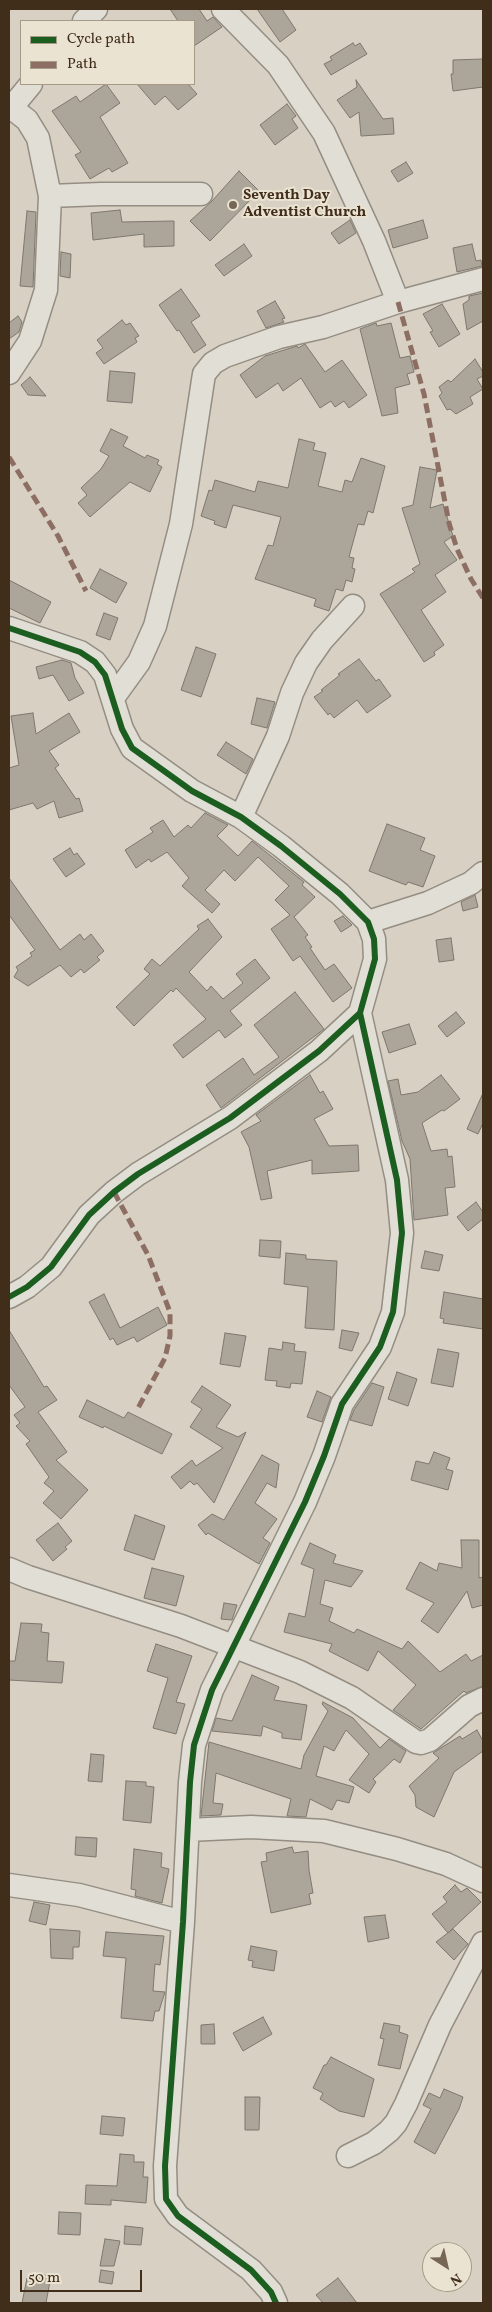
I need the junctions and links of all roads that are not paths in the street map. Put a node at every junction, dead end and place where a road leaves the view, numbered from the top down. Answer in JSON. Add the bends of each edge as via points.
{"nodes":[{"id":1,"x":96,"y":9,"type":"edge"},
{"id":2,"x":223,"y":9,"type":"edge"},
{"id":3,"x":85,"y":20,"type":"edge"},
{"id":4,"x":29,"y":85,"type":"edge"},
{"id":5,"x":10,"y":106,"type":"edge"},
{"id":6,"x":201,"y":194,"type":"dead end"},
{"id":7,"x":50,"y":196,"type":"junction"},
{"id":8,"x":483,"y":279,"type":"edge"},
{"id":9,"x":398,"y":302,"type":"junction"},
{"id":10,"x":9,"y":373,"type":"edge"},
{"id":11,"x":353,"y":606,"type":"dead end"},
{"id":12,"x":9,"y":628,"type":"edge"},
{"id":13,"x":113,"y":698,"type":"junction"},
{"id":14,"x":241,"y":817,"type":"junction"},
{"id":15,"x":483,"y":873,"type":"edge"},
{"id":16,"x":368,"y":922,"type":"junction"},
{"id":17,"x":360,"y":1013,"type":"junction"},
{"id":18,"x":9,"y":1297,"type":"edge"},
{"id":19,"x":9,"y":1569,"type":"edge"},
{"id":20,"x":233,"y":1647,"type":"junction"},
{"id":21,"x":483,"y":1700,"type":"edge"},
{"id":22,"x":188,"y":1830,"type":"junction"},
{"id":23,"x":483,"y":1881,"type":"edge"},
{"id":24,"x":9,"y":1885,"type":"edge"},
{"id":25,"x":183,"y":1922,"type":"junction"},
{"id":26,"x":483,"y":1943,"type":"edge"},
{"id":27,"x":348,"y":2156,"type":"dead end"},
{"id":28,"x":276,"y":2303,"type":"edge"}],
"edges":[{"from":1,"to":3,"type":"street"},
{"from":2,"to":9,"type":"street","via":[[278,66],[324,133]]},
{"from":4,"to":5,"type":"street"},
{"from":5,"to":7,"type":"street","via":[[27,120],[38,138]]},
{"from":6,"to":7,"type":"street"},
{"from":7,"to":10,"type":"street","via":[[46,290],[30,341]]},
{"from":8,"to":9,"type":"street"},
{"from":9,"to":13,"type":"street","via":[[225,356],[204,374],[181,524],[155,626],[139,662]]},
{"from":11,"to":14,"type":"street","via":[[306,663],[278,736]]},
{"from":12,"to":13,"type":"street","via":[[80,652],[95,662],[105,675]]},
{"from":13,"to":14,"type":"street","via":[[122,729],[132,748],[192,791]]},
{"from":14,"to":16,"type":"street","via":[[340,894]]},
{"from":15,"to":16,"type":"street","via":[[471,883],[428,903]]},
{"from":16,"to":17,"type":"street","via":[[376,959]]},
{"from":17,"to":18,"type":"street","via":[[319,1051],[230,1118],[114,1192],[89,1215],[51,1267]]},
{"from":17,"to":20,"type":"street","via":[[397,1180],[402,1233],[392,1312],[380,1348],[342,1404],[305,1502]]},
{"from":19,"to":20,"type":"street","via":[[172,1623]]},
{"from":20,"to":21,"type":"street","via":[[300,1672],[352,1698],[397,1731],[421,1743],[430,1740],[469,1706]]},
{"from":20,"to":22,"type":"street","via":[[212,1690],[194,1745]]},
{"from":22,"to":23,"type":"street","via":[[251,1827],[324,1831],[446,1864]]},
{"from":22,"to":25,"type":"street"},
{"from":24,"to":25,"type":"street","via":[[79,1895]]},
{"from":25,"to":28,"type":"street","via":[[165,2166],[166,2199],[178,2216],[251,2270],[271,2292]]},
{"from":26,"to":27,"type":"street","via":[[440,2025],[396,2122],[374,2143]]}]}
